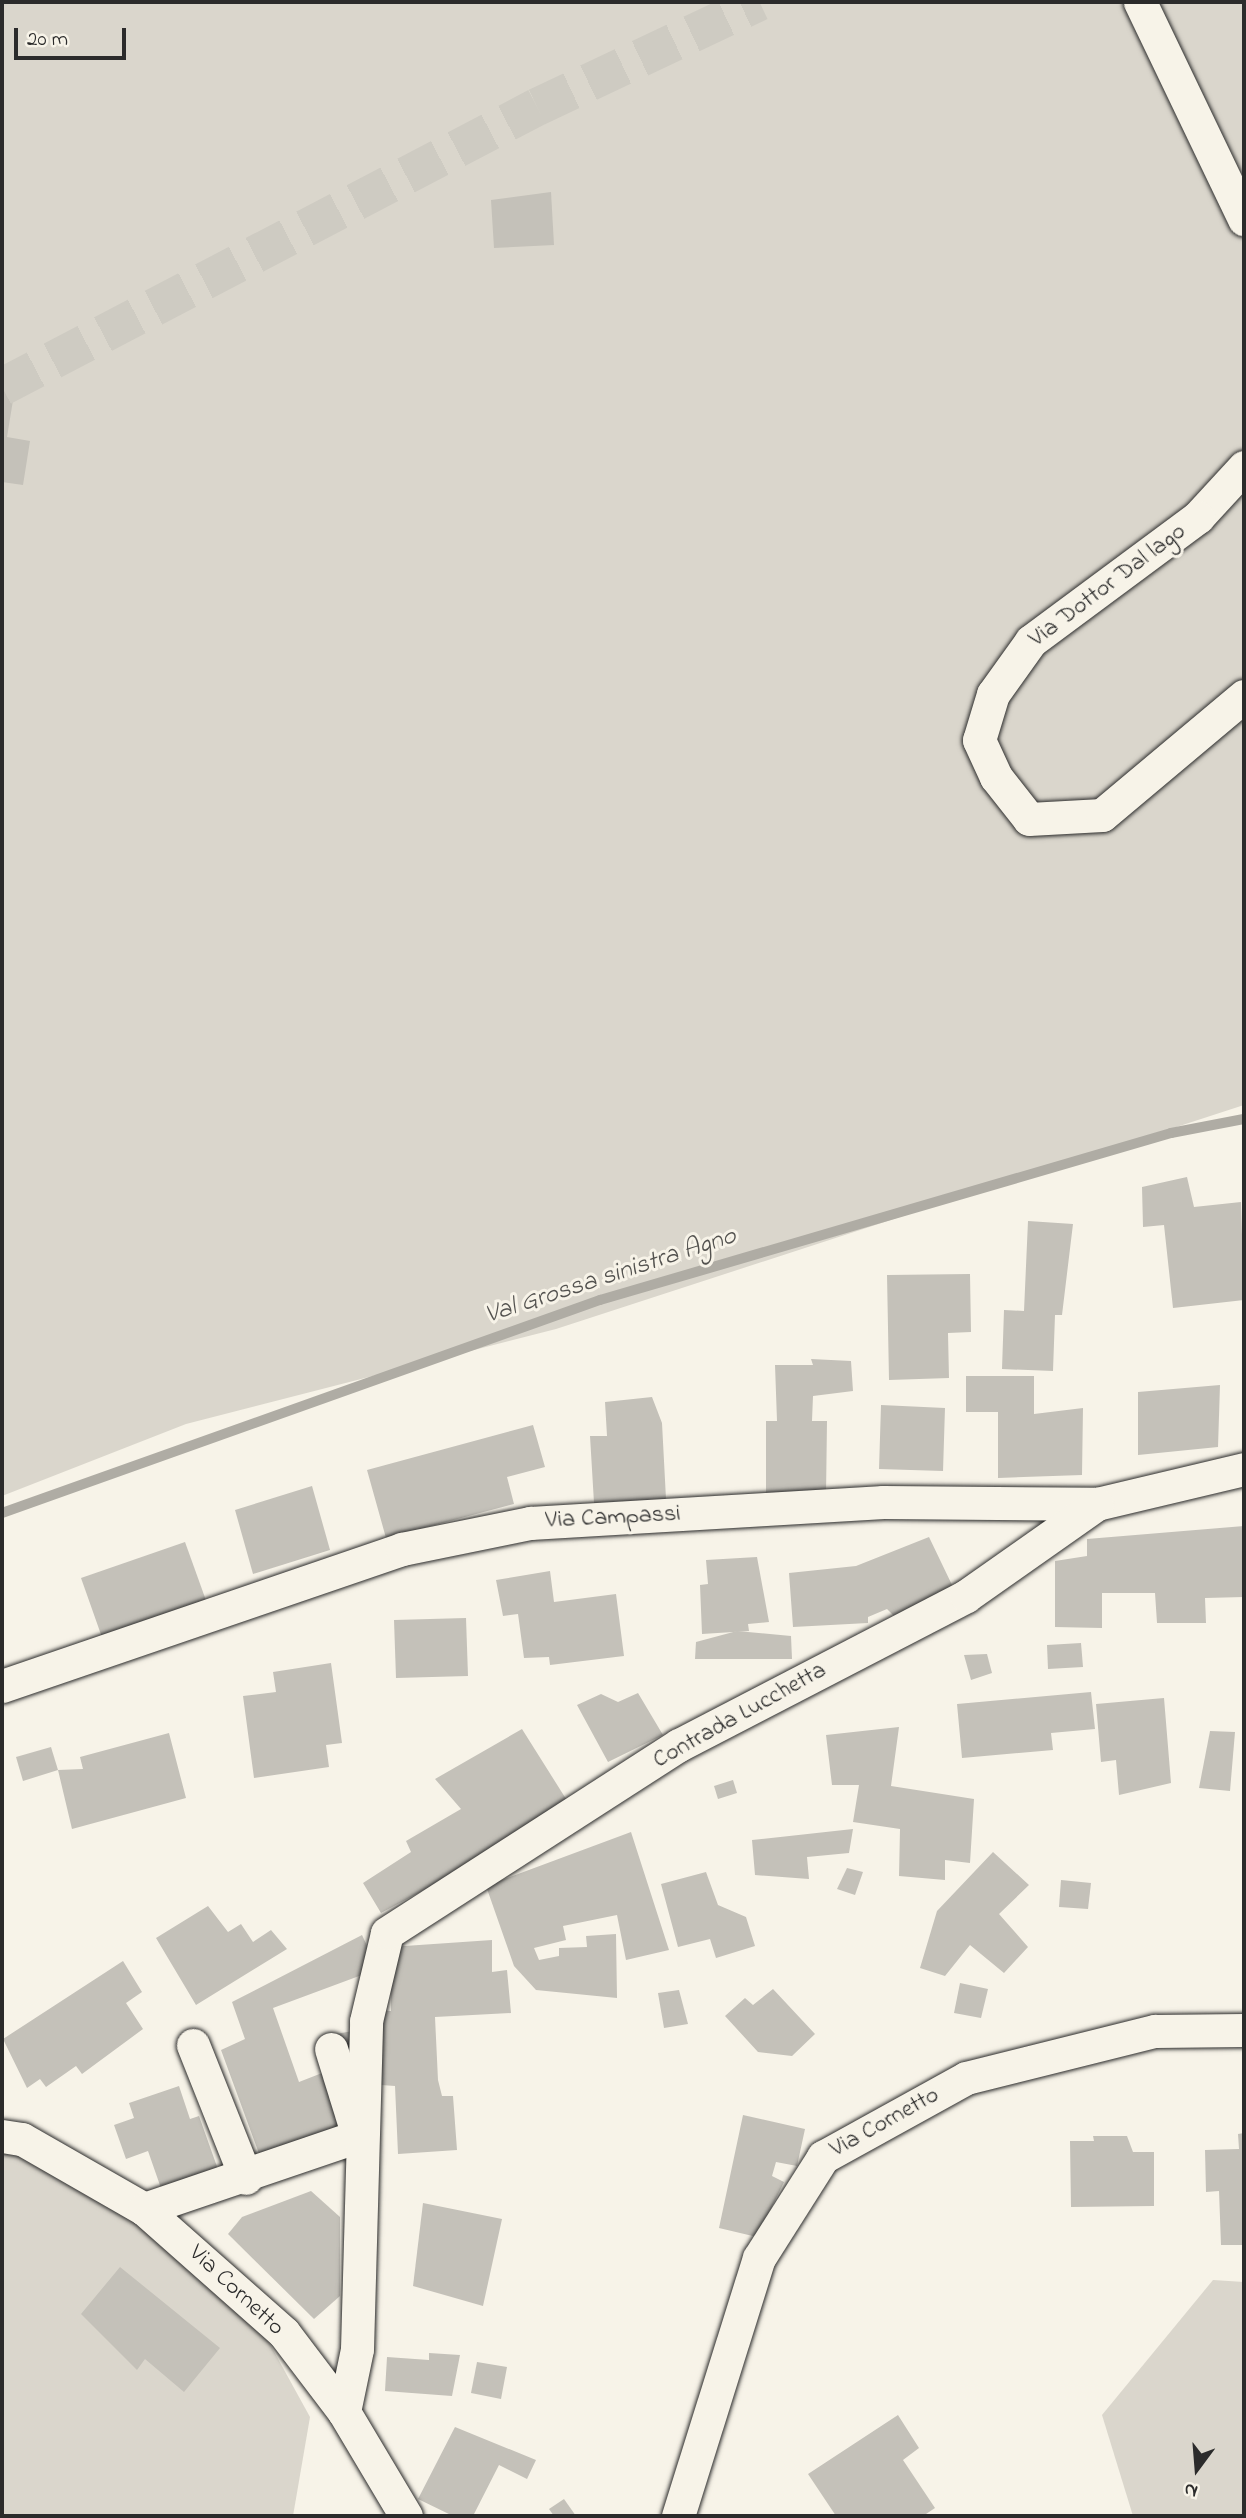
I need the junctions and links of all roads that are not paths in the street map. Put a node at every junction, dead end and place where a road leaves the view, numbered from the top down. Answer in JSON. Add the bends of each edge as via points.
{"nodes":[{"id":1,"x":1140,"y":2,"type":"edge"},
{"id":2,"x":1244,"y":219,"type":"edge"},
{"id":3,"x":1244,"y":467,"type":"edge"},
{"id":4,"x":1244,"y":696,"type":"edge"},
{"id":5,"x":1244,"y":1469,"type":"edge"},
{"id":6,"x":1097,"y":1504,"type":"junction"},
{"id":7,"x":2,"y":1686,"type":"edge"},
{"id":8,"x":1244,"y":2030,"type":"edge"},
{"id":9,"x":193,"y":2045,"type":"dead end"},
{"id":10,"x":331,"y":2049,"type":"dead end"},
{"id":11,"x":2,"y":2136,"type":"edge"},
{"id":12,"x":358,"y":2136,"type":"junction"},
{"id":13,"x":246,"y":2178,"type":"junction"},
{"id":14,"x":144,"y":2209,"type":"junction"},
{"id":15,"x":344,"y":2412,"type":"junction"},
{"id":16,"x":406,"y":2516,"type":"edge"},
{"id":17,"x":678,"y":2516,"type":"edge"}],
"edges":[{"from":1,"to":2,"type":"street"},
{"from":3,"to":4,"type":"street","name":"Via Dottor Dal lago","via":[[1198,517],[1031,641],[993,694],[979,740],[996,777],[1029,819],[1102,815]]},
{"from":5,"to":6,"type":"street","name":"Via Campassi"},
{"from":6,"to":7,"type":"street","name":"Via Campassi","via":[[883,1502],[530,1523],[401,1549]]},
{"from":6,"to":12,"type":"street","name":"Contrada Lucchetta","via":[[966,1596],[679,1745],[387,1933],[383,1971],[369,2000]]},
{"from":8,"to":17,"type":"street","name":"Via Cornetto","via":[[1155,2031],[966,2077],[823,2157],[759,2258]]},
{"from":9,"to":13,"type":"street"},
{"from":10,"to":12,"type":"street"},
{"from":11,"to":14,"type":"street","name":"Via Cornetto","via":[[22,2139]]},
{"from":12,"to":13,"type":"street"},
{"from":12,"to":15,"type":"street","via":[[357,2349]]},
{"from":13,"to":14,"type":"street"},
{"from":14,"to":15,"type":"street","name":"Via Cornetto","via":[[284,2333]]},
{"from":15,"to":16,"type":"street","name":"Via Cornetto"}]}
